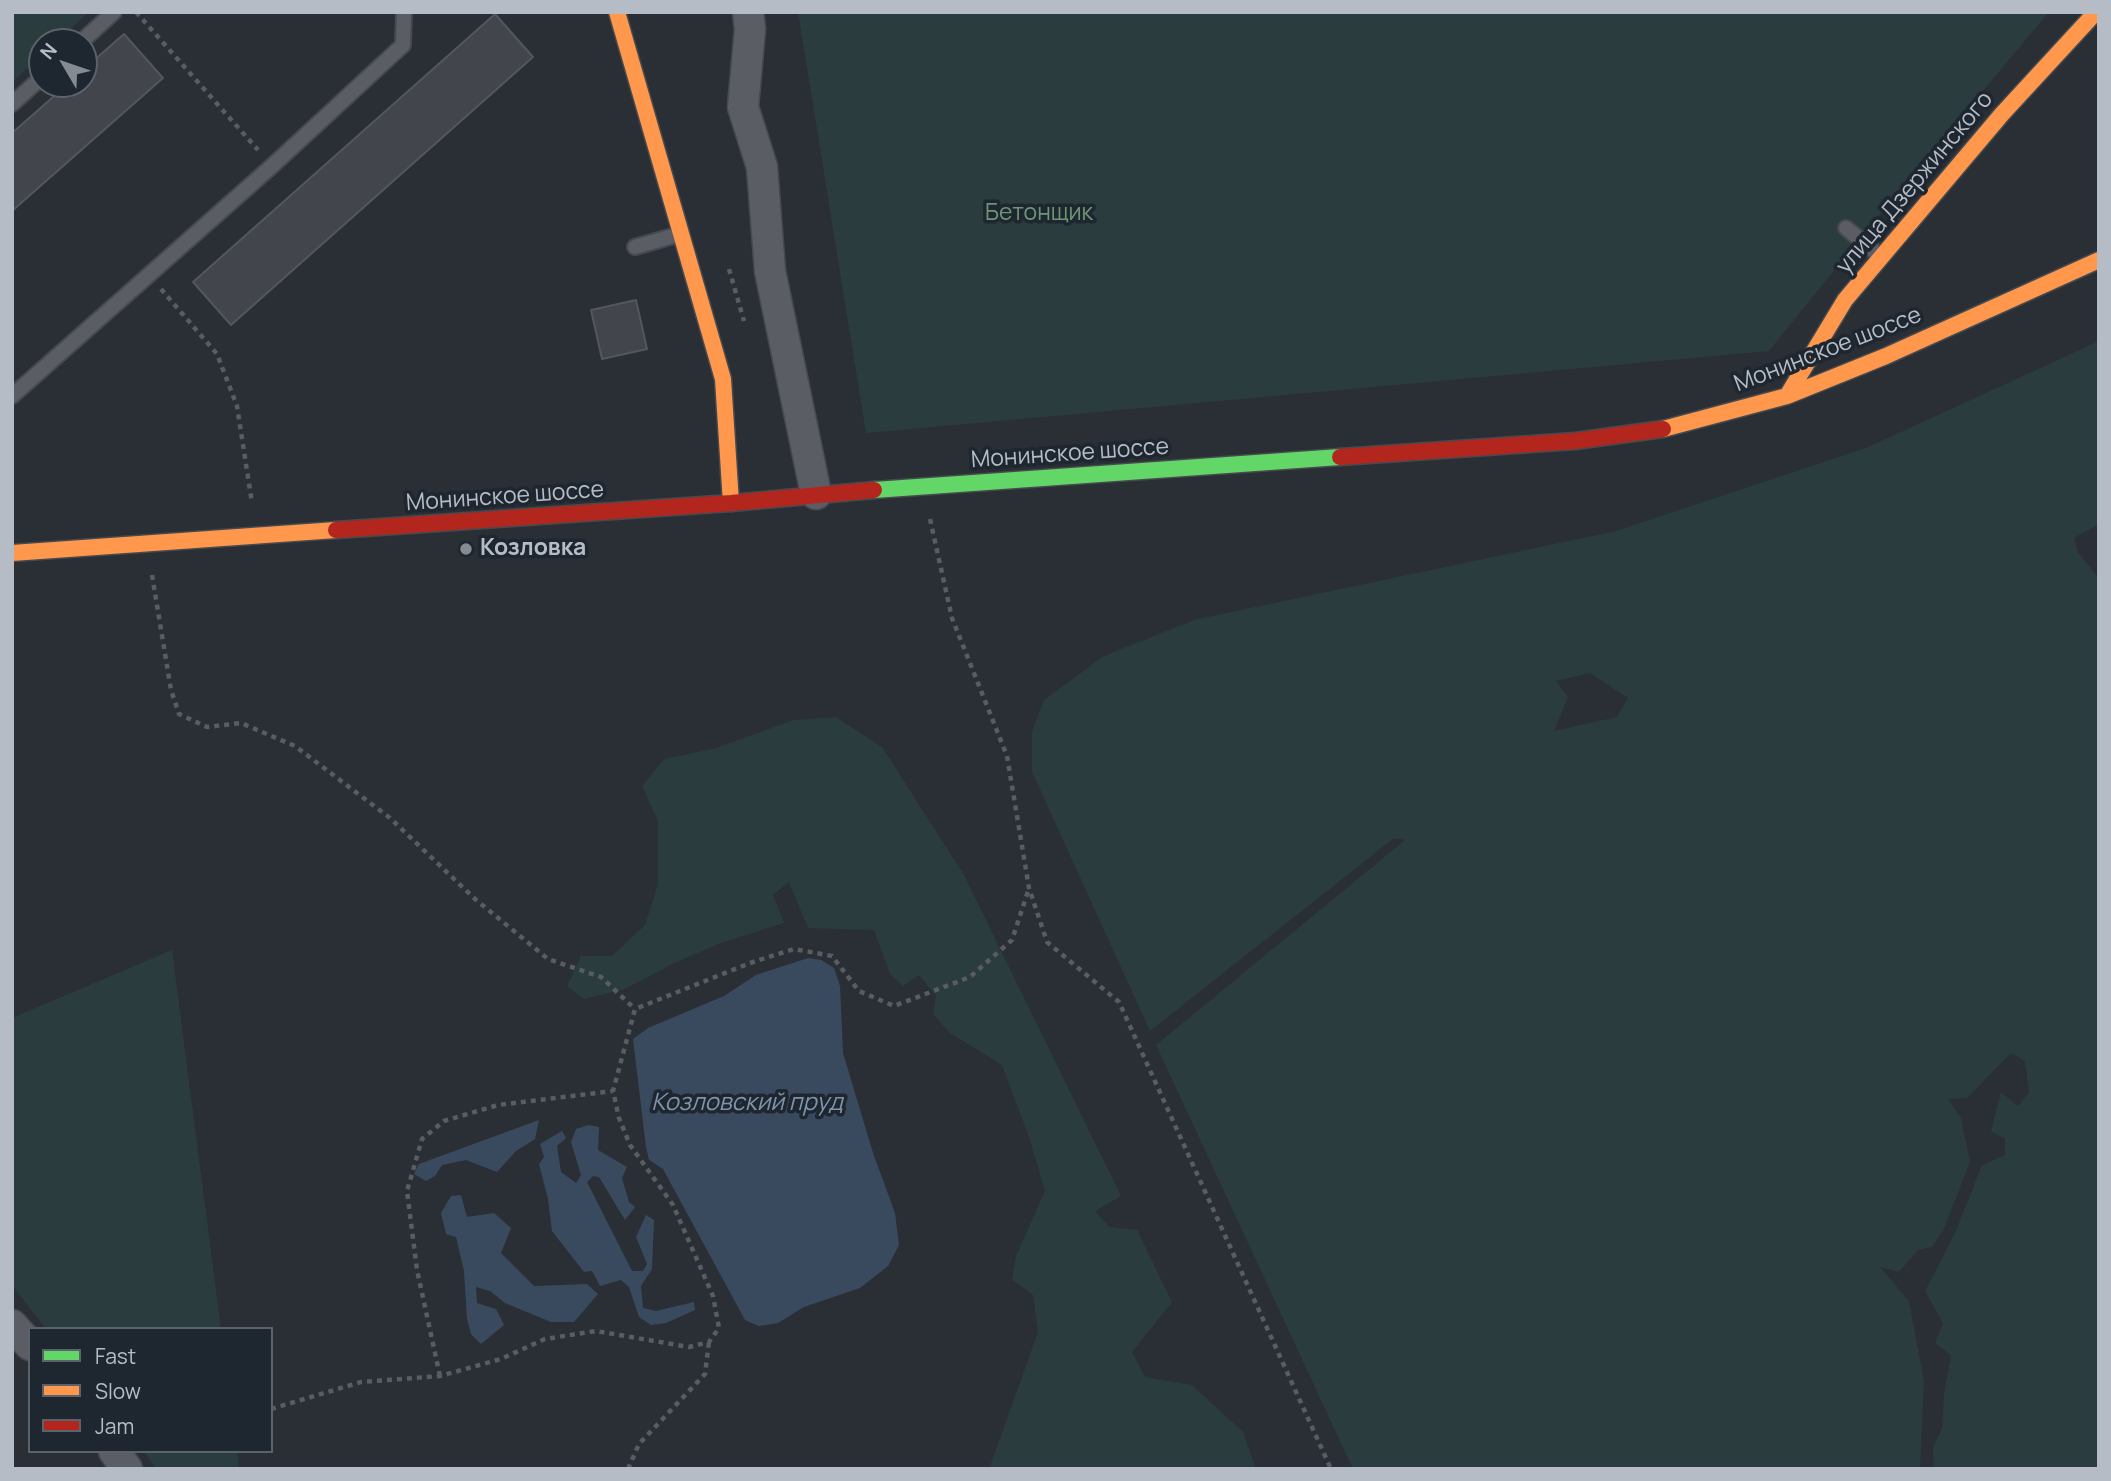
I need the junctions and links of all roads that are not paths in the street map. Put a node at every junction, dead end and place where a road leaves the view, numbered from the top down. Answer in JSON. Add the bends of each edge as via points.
{"nodes":[{"id":1,"x":114,"y":12,"type":"edge"},
{"id":2,"x":404,"y":12,"type":"edge"},
{"id":3,"x":617,"y":12,"type":"edge"},
{"id":4,"x":748,"y":12,"type":"edge"},
{"id":5,"x":2096,"y":12,"type":"edge"},
{"id":6,"x":96,"y":28,"type":"edge"},
{"id":7,"x":28,"y":90,"type":"edge"},
{"id":8,"x":12,"y":104,"type":"edge"},
{"id":9,"x":1846,"y":228,"type":"dead end"},
{"id":10,"x":681,"y":234,"type":"junction"},
{"id":11,"x":635,"y":247,"type":"dead end"},
{"id":12,"x":2099,"y":260,"type":"edge"},
{"id":13,"x":1878,"y":261,"type":"junction"},
{"id":14,"x":1858,"y":307,"type":"dead end"},
{"id":15,"x":1867,"y":344,"type":"dead end"},
{"id":16,"x":1886,"y":356,"type":"junction"},
{"id":17,"x":1787,"y":396,"type":"junction"},
{"id":18,"x":12,"y":397,"type":"edge"},
{"id":19,"x":816,"y":494,"type":"junction"},
{"id":20,"x":731,"y":503,"type":"junction"},
{"id":21,"x":12,"y":553,"type":"edge"},
{"id":22,"x":12,"y":1325,"type":"edge"},
{"id":23,"x":28,"y":1343,"type":"edge"},
{"id":24,"x":115,"y":1453,"type":"edge"},
{"id":25,"x":127,"y":1469,"type":"edge"}],
"edges":[{"from":1,"to":6,"type":"lane"},
{"from":2,"to":18,"type":"lane","via":[[403,45]]},
{"from":3,"to":10,"type":"main road"},
{"from":4,"to":19,"type":"street","via":[[743,107],[762,167],[770,271]]},
{"from":5,"to":13,"type":"main road","name":"улица Дзержинского","via":[[2002,114]]},
{"from":7,"to":8,"type":"lane"},
{"from":9,"to":13,"type":"lane"},
{"from":10,"to":11,"type":"lane"},
{"from":10,"to":20,"type":"main road","via":[[723,379]]},
{"from":12,"to":16,"type":"main road","name":"Монинское шоссе"},
{"from":13,"to":14,"type":"main road"},
{"from":13,"to":17,"type":"main road","name":"улица Дзержинского","via":[[1845,300]]},
{"from":15,"to":16,"type":"main road"},
{"from":16,"to":17,"type":"main road","name":"Монинское шоссе"},
{"from":17,"to":19,"type":"main road","name":"Монинское шоссе","via":[[1658,430],[1575,441]]},
{"from":19,"to":20,"type":"main road","name":"Монинское шоссе"},
{"from":20,"to":21,"type":"main road","name":"Монинское шоссе"},
{"from":22,"to":23,"type":"street"},
{"from":24,"to":25,"type":"street"}]}
